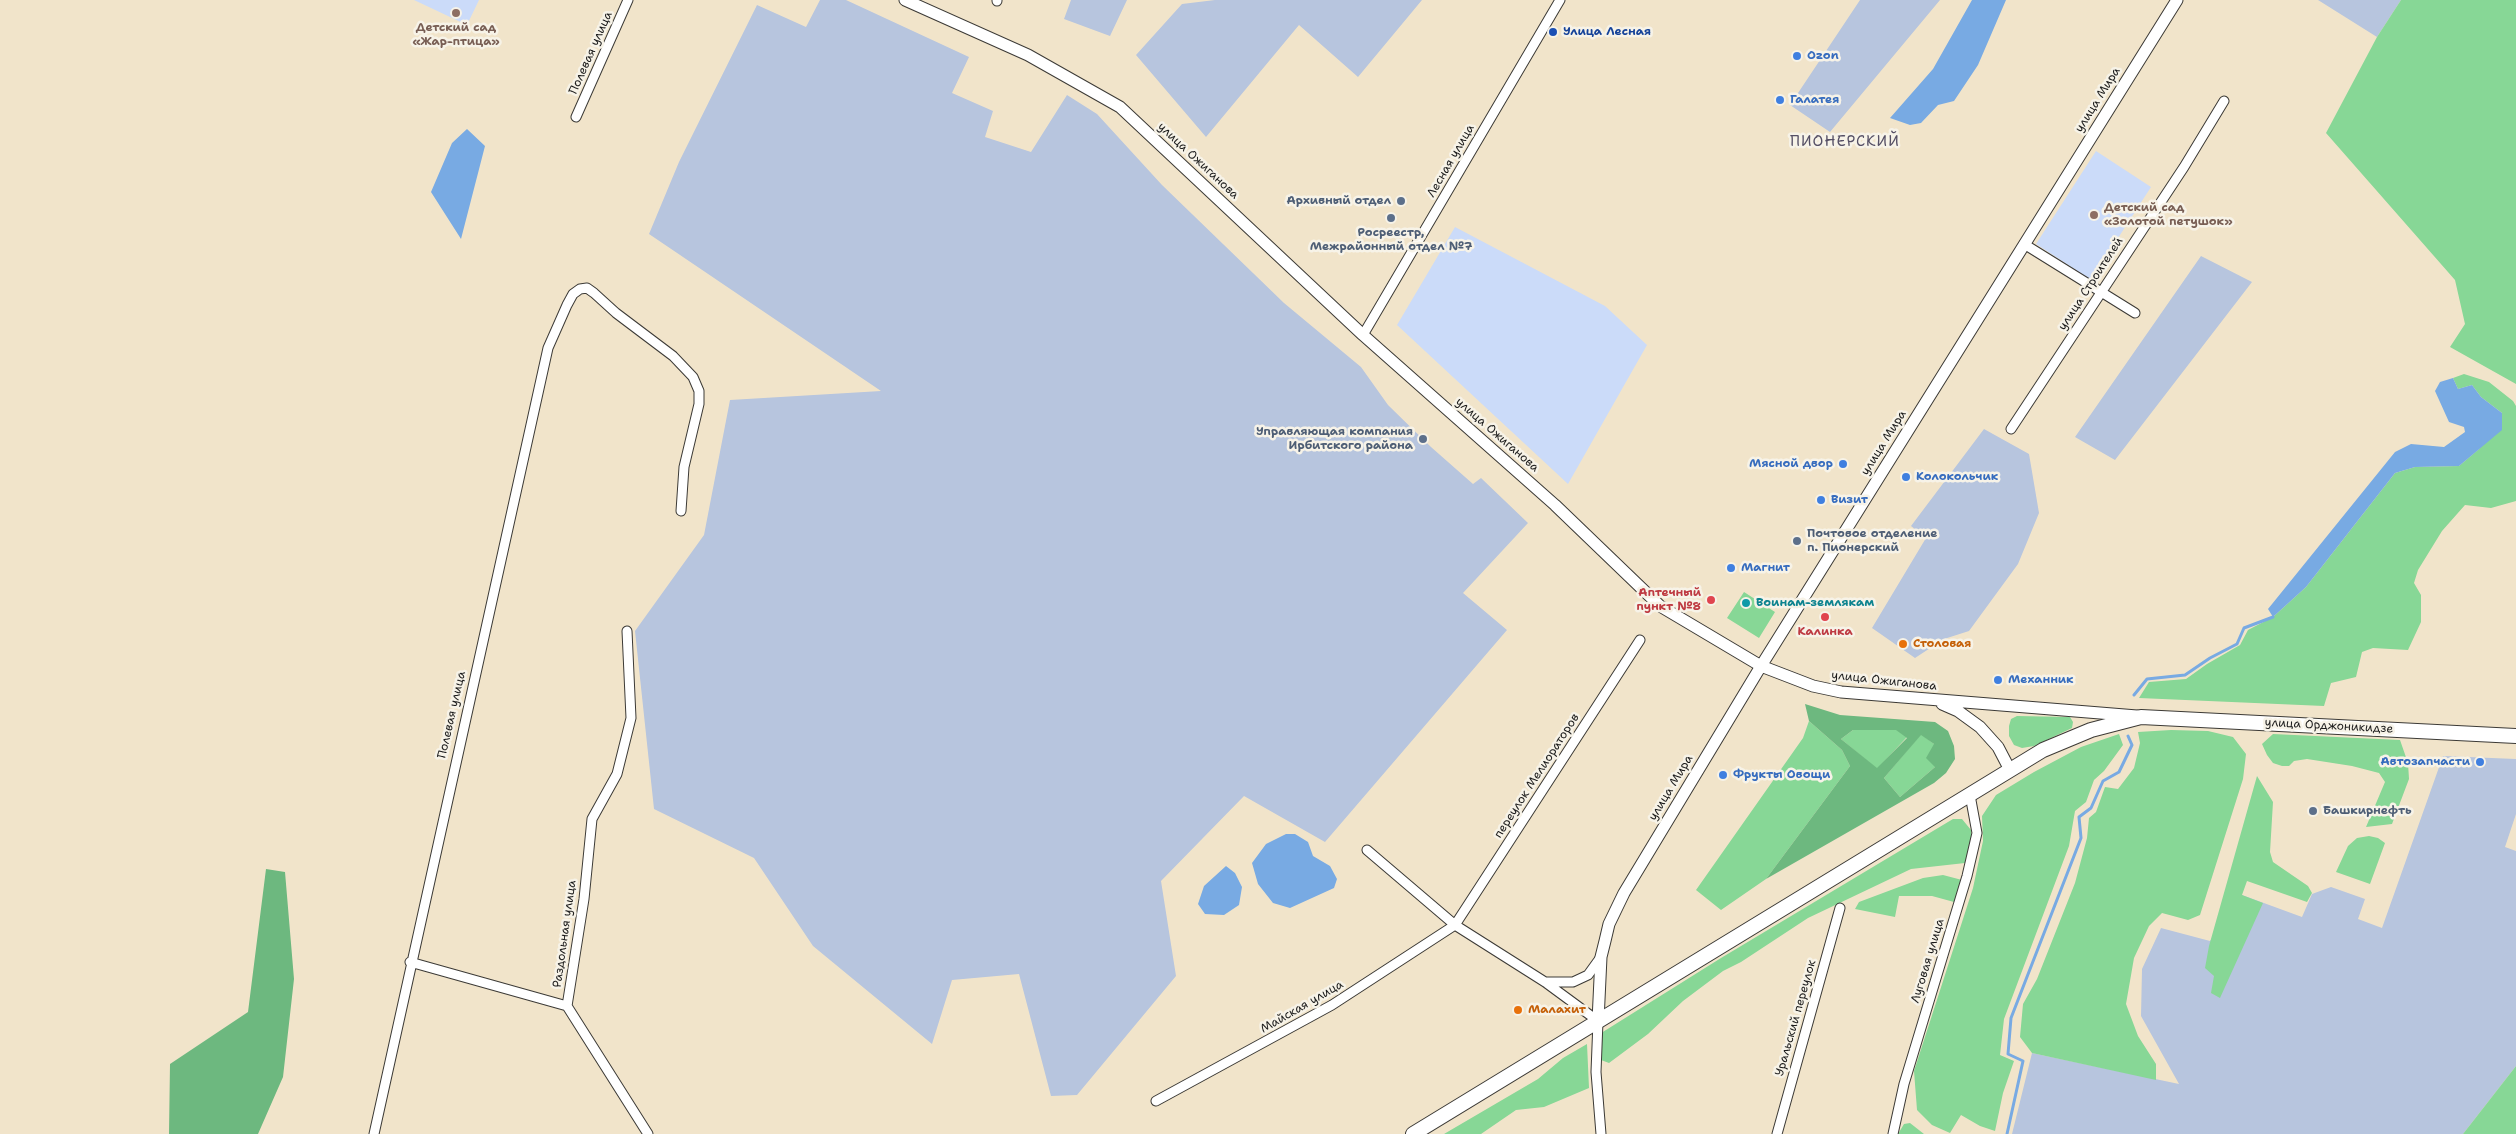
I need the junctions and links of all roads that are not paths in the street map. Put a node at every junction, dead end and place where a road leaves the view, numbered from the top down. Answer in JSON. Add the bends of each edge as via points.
{"nodes":[{"id":1,"x":628,"y":0,"type":"edge"},
{"id":2,"x":905,"y":0,"type":"edge"},
{"id":3,"x":1560,"y":0,"type":"edge"},
{"id":4,"x":2177,"y":0,"type":"edge"},
{"id":5,"x":2224,"y":101,"type":"dead end"},
{"id":6,"x":576,"y":117,"type":"dead end"},
{"id":7,"x":2024,"y":244,"type":"junction"},
{"id":8,"x":2100,"y":292,"type":"junction"},
{"id":9,"x":2135,"y":313,"type":"dead end"},
{"id":10,"x":1363,"y":335,"type":"junction"},
{"id":11,"x":2011,"y":429,"type":"dead end"},
{"id":12,"x":681,"y":511,"type":"dead end"},
{"id":13,"x":627,"y":631,"type":"dead end"},
{"id":14,"x":1640,"y":640,"type":"dead end"},
{"id":15,"x":1761,"y":666,"type":"junction"},
{"id":16,"x":1934,"y":700,"type":"junction"},
{"id":17,"x":2141,"y":716,"type":"junction"},
{"id":18,"x":2516,"y":736,"type":"edge"},
{"id":19,"x":2010,"y":770,"type":"junction"},
{"id":20,"x":1970,"y":795,"type":"junction"},
{"id":21,"x":1367,"y":850,"type":"dead end"},
{"id":22,"x":1840,"y":908,"type":"dead end"},
{"id":23,"x":1455,"y":925,"type":"junction"},
{"id":24,"x":1602,"y":957,"type":"junction"},
{"id":25,"x":410,"y":962,"type":"junction"},
{"id":26,"x":1545,"y":982,"type":"junction"},
{"id":27,"x":566,"y":1006,"type":"junction"},
{"id":28,"x":1598,"y":1021,"type":"junction"},
{"id":29,"x":1156,"y":1101,"type":"dead end"},
{"id":30,"x":374,"y":1134,"type":"edge"},
{"id":31,"x":648,"y":1134,"type":"edge"},
{"id":32,"x":1413,"y":1134,"type":"edge"},
{"id":33,"x":1600,"y":1134,"type":"edge"},
{"id":34,"x":1777,"y":1134,"type":"edge"},
{"id":35,"x":1893,"y":1134,"type":"edge"}],
"edges":[{"from":1,"to":6,"type":"street","name":"Полевая улица"},
{"from":2,"to":10,"type":"street","name":"улица Ожиганова","via":[[1028,55],[1120,107]]},
{"from":3,"to":10,"type":"street","name":"Лесная улица"},
{"from":4,"to":7,"type":"street","name":"улица Мира"},
{"from":5,"to":8,"type":"street","name":"улица Строителей"},
{"from":7,"to":8,"type":"street"},
{"from":7,"to":15,"type":"street","name":"улица Мира"},
{"from":8,"to":9,"type":"street"},
{"from":8,"to":11,"type":"street","name":"улица Строителей"},
{"from":10,"to":15,"type":"street","name":"улица Ожиганова","via":[[1555,505],[1660,606]]},
{"from":12,"to":25,"type":"street","name":"Полевая улица","via":[[684,467],[699,404],[694,377],[674,356],[587,288],[580,289],[572,294],[548,348]]},
{"from":13,"to":27,"type":"street","name":"Раздольная улица","via":[[631,718],[617,774],[592,819],[584,899]]},
{"from":14,"to":23,"type":"street","name":"переулок Мелиораторов"},
{"from":15,"to":16,"type":"street","name":"улица Ожиганова","via":[[1804,683],[1841,692]]},
{"from":15,"to":24,"type":"street","name":"улица Мира","via":[[1624,893],[1609,924]]},
{"from":16,"to":17,"type":"street","name":"улица Ожиганова"},
{"from":16,"to":19,"type":"street","via":[[1958,711],[1980,727],[1998,747]]},
{"from":17,"to":18,"type":"main road","name":"улица Орджоникидзе"},
{"from":17,"to":19,"type":"main road","name":"улица Орджоникидзе","via":[[2067,739]]},
{"from":19,"to":20,"type":"main road","name":"улица Орджоникидзе"},
{"from":20,"to":28,"type":"main road","name":"улица Орджоникидзе"},
{"from":20,"to":35,"type":"street","name":"Луговая улица","via":[[1977,833],[1904,1084]]},
{"from":21,"to":23,"type":"street"},
{"from":22,"to":34,"type":"street","name":"Уральский переулок"},
{"from":23,"to":26,"type":"street"},
{"from":23,"to":29,"type":"street","name":"Майская улица","via":[[1332,1005]]},
{"from":24,"to":26,"type":"street","via":[[1588,975],[1573,982]]},
{"from":24,"to":28,"type":"street","name":"улица Мира"},
{"from":25,"to":27,"type":"street"},
{"from":25,"to":30,"type":"street","name":"Полевая улица"},
{"from":26,"to":28,"type":"street"},
{"from":27,"to":31,"type":"street","name":"Раздольная улица"},
{"from":28,"to":32,"type":"main road","name":"улица Орджоникидзе"},
{"from":28,"to":33,"type":"street","via":[[1596,1072]]}]}
